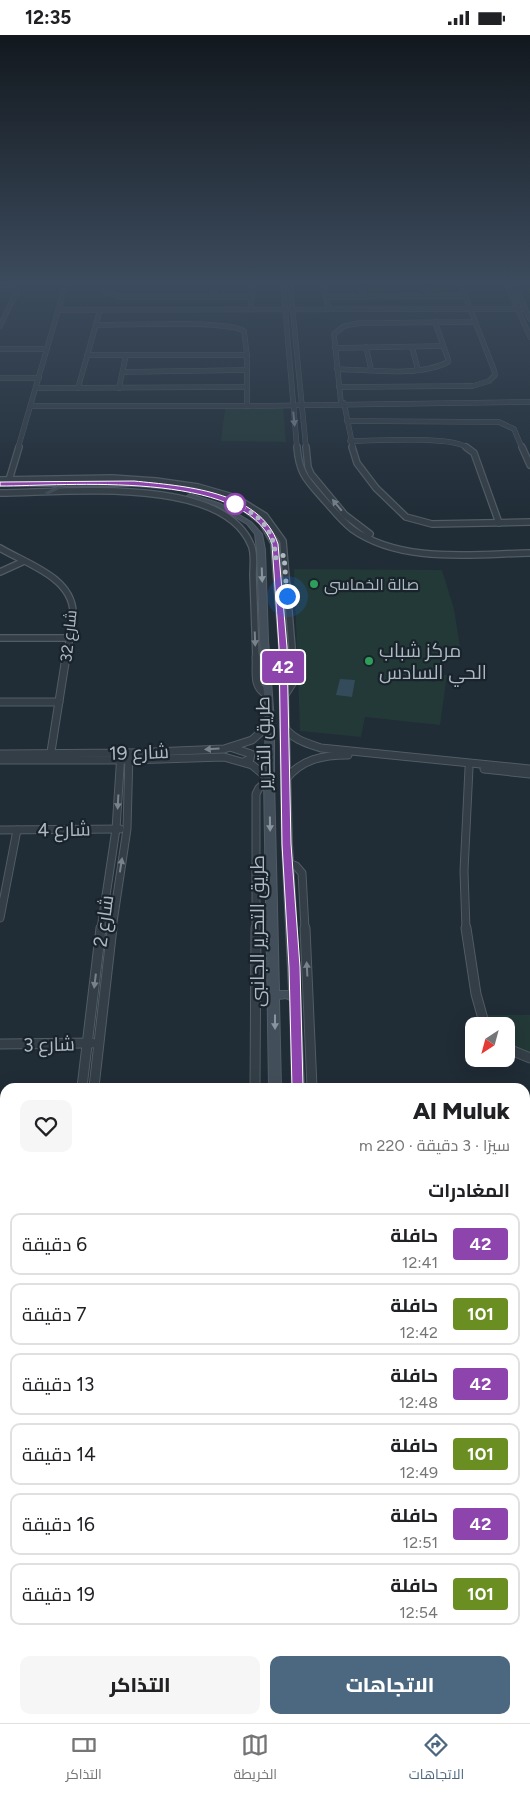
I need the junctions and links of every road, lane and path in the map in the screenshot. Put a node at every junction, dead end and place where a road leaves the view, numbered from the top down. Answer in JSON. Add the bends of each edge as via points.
{"nodes":[{"id":1,"x":43,"y":362,"type":"edge"},
{"id":2,"x":85,"y":362,"type":"edge"},
{"id":3,"x":125,"y":362,"type":"edge"},
{"id":4,"x":247,"y":362,"type":"edge"},
{"id":5,"x":289,"y":362,"type":"edge"},
{"id":6,"x":297,"y":362,"type":"edge"},
{"id":7,"x":336,"y":362,"type":"edge"},
{"id":8,"x":370,"y":362,"type":"edge"},
{"id":9,"x":416,"y":362,"type":"edge"},
{"id":10,"x":447,"y":362,"type":"edge"},
{"id":11,"x":490,"y":362,"type":"edge"},
{"id":12,"x":337,"y":369,"type":"junction"},
{"id":13,"x":372,"y":369,"type":"junction"},
{"id":14,"x":418,"y":369,"type":"junction"},
{"id":15,"x":247,"y":370,"type":"junction"},
{"id":16,"x":123,"y":372,"type":"junction"},
{"id":17,"x":39,"y":378,"type":"junction"},
{"id":18,"x":0,"y":379,"type":"edge"},
{"id":19,"x":119,"y":387,"type":"junction"},
{"id":20,"x":247,"y":387,"type":"junction"},
{"id":21,"x":339,"y":387,"type":"junction"},
{"id":22,"x":36,"y":388,"type":"junction"},
{"id":23,"x":78,"y":388,"type":"junction"},
{"id":24,"x":530,"y":402,"type":"edge"},
{"id":25,"x":343,"y":403,"type":"junction"},
{"id":26,"x":292,"y":404,"type":"junction"},
{"id":27,"x":301,"y":404,"type":"junction"},
{"id":28,"x":31,"y":406,"type":"junction"},
{"id":29,"x":247,"y":406,"type":"junction"},
{"id":30,"x":346,"y":421,"type":"junction"},
{"id":31,"x":350,"y":441,"type":"junction"},
{"id":32,"x":298,"y":463,"type":"junction"},
{"id":33,"x":307,"y":463,"type":"junction"},
{"id":34,"x":530,"y":465,"type":"edge"},
{"id":35,"x":72,"y":479,"type":"junction"},
{"id":36,"x":9,"y":480,"type":"junction"},
{"id":37,"x":0,"y":482,"type":"edge"},
{"id":38,"x":89,"y":483,"type":"junction"},
{"id":39,"x":56,"y":489,"type":"junction"},
{"id":40,"x":192,"y":489,"type":"junction"},
{"id":41,"x":209,"y":489,"type":"junction"},
{"id":42,"x":0,"y":491,"type":"edge"},
{"id":43,"x":47,"y":493,"type":"junction"},
{"id":44,"x":530,"y":522,"type":"edge"},
{"id":45,"x":499,"y":523,"type":"junction"},
{"id":46,"x":362,"y":532,"type":"junction"},
{"id":47,"x":0,"y":548,"type":"edge"},
{"id":48,"x":530,"y":551,"type":"edge"},
{"id":49,"x":257,"y":552,"type":"junction"},
{"id":50,"x":280,"y":557,"type":"junction"},
{"id":51,"x":22,"y":561,"type":"junction"},
{"id":52,"x":0,"y":572,"type":"edge"},
{"id":53,"x":0,"y":638,"type":"edge"},
{"id":54,"x":70,"y":638,"type":"junction"},
{"id":55,"x":264,"y":640,"type":"junction"},
{"id":56,"x":282,"y":640,"type":"junction"},
{"id":57,"x":283,"y":656,"type":"junction"},
{"id":58,"x":266,"y":657,"type":"junction"},
{"id":59,"x":268,"y":695,"type":"junction"},
{"id":60,"x":284,"y":696,"type":"junction"},
{"id":61,"x":0,"y":702,"type":"edge"},
{"id":62,"x":59,"y":702,"type":"junction"},
{"id":63,"x":270,"y":724,"type":"junction"},
{"id":64,"x":284,"y":727,"type":"junction"},
{"id":65,"x":311,"y":746,"type":"junction"},
{"id":66,"x":231,"y":748,"type":"junction"},
{"id":67,"x":0,"y":754,"type":"edge"},
{"id":68,"x":375,"y":754,"type":"junction"},
{"id":69,"x":309,"y":755,"type":"junction"},
{"id":70,"x":50,"y":757,"type":"junction"},
{"id":71,"x":125,"y":757,"type":"junction"},
{"id":72,"x":0,"y":760,"type":"edge"},
{"id":73,"x":244,"y":762,"type":"junction"},
{"id":74,"x":469,"y":768,"type":"junction"},
{"id":75,"x":530,"y":769,"type":"edge"},
{"id":76,"x":530,"y":774,"type":"edge"},
{"id":77,"x":269,"y":779,"type":"junction"},
{"id":78,"x":286,"y":779,"type":"junction"},
{"id":79,"x":116,"y":829,"type":"junction"},
{"id":80,"x":127,"y":829,"type":"junction"},
{"id":81,"x":0,"y":830,"type":"edge"},
{"id":82,"x":17,"y":830,"type":"junction"},
{"id":83,"x":288,"y":863,"type":"junction"},
{"id":84,"x":2,"y":895,"type":"edge"},
{"id":85,"x":0,"y":918,"type":"edge"},
{"id":86,"x":294,"y":967,"type":"junction"},
{"id":87,"x":274,"y":968,"type":"junction"},
{"id":88,"x":274,"y":995,"type":"junction"},
{"id":89,"x":295,"y":998,"type":"junction"},
{"id":90,"x":483,"y":1017,"type":"edge"},
{"id":91,"x":88,"y":1043,"type":"junction"},
{"id":92,"x":99,"y":1043,"type":"junction"},
{"id":93,"x":0,"y":1044,"type":"edge"},
{"id":94,"x":515,"y":1052,"type":"edge"},
{"id":95,"x":530,"y":1059,"type":"edge"},
{"id":96,"x":83,"y":1083,"type":"edge"},
{"id":97,"x":94,"y":1083,"type":"edge"},
{"id":98,"x":255,"y":1083,"type":"edge"},
{"id":99,"x":275,"y":1083,"type":"edge"},
{"id":100,"x":298,"y":1083,"type":"edge"},
{"id":101,"x":312,"y":1083,"type":"edge"}],
"edges":[{"from":1,"to":17,"type":"street"},
{"from":2,"to":23,"type":"street"},
{"from":3,"to":16,"type":"street"},
{"from":4,"to":15,"type":"street"},
{"from":5,"to":26,"type":"street"},
{"from":6,"to":27,"type":"street"},
{"from":7,"to":12,"type":"street"},
{"from":8,"to":13,"type":"street"},
{"from":9,"to":14,"type":"street"},
{"from":10,"to":14,"type":"street","via":[[436,369]]},
{"from":11,"to":21,"type":"street","via":[[495,375],[493,379],[473,386]]},
{"from":12,"to":13,"type":"street"},
{"from":12,"to":21,"type":"street"},
{"from":13,"to":14,"type":"street"},
{"from":15,"to":16,"type":"street"},
{"from":15,"to":20,"type":"street"},
{"from":16,"to":19,"type":"street"},
{"from":17,"to":18,"type":"street"},
{"from":17,"to":22,"type":"street"},
{"from":19,"to":20,"type":"street"},
{"from":19,"to":23,"type":"street"},
{"from":20,"to":29,"type":"street"},
{"from":21,"to":25,"type":"street"},
{"from":22,"to":23,"type":"street"},
{"from":22,"to":28,"type":"street"},
{"from":24,"to":25,"type":"street"},
{"from":25,"to":27,"type":"street"},
{"from":25,"to":30,"type":"street"},
{"from":26,"to":27,"type":"street"},
{"from":26,"to":29,"type":"street"},
{"from":26,"to":32,"type":"street","one_way":true},
{"from":27,"to":33,"type":"street"},
{"from":28,"to":29,"type":"street"},
{"from":28,"to":36,"type":"street"},
{"from":30,"to":31,"type":"street"},
{"from":30,"to":34,"type":"street","via":[[499,422],[514,429]]},
{"from":31,"to":45,"type":"street","via":[[359,466],[406,517],[432,524]]},
{"from":31,"to":45,"type":"street","via":[[448,441],[468,447],[474,453]]},
{"from":32,"to":33,"type":"street"},
{"from":32,"to":46,"type":"street","via":[[304,479],[338,516]]},
{"from":46,"to":33,"type":"street","one_way":true,"via":[[311,474]]},
{"from":35,"to":36,"type":"street"},
{"from":35,"to":38,"type":"street"},
{"from":35,"to":41,"type":"street","via":[[153,480]]},
{"from":36,"to":37,"type":"street"},
{"from":37,"to":38,"type":"street","name":"طريق التحرير"},
{"from":38,"to":40,"type":"street","name":"طريق التحرير"},
{"from":39,"to":42,"type":"street","name":"طريق التحرير"},
{"from":39,"to":43,"type":"street"},
{"from":39,"to":49,"type":"street","name":"طريق التحرير","via":[[156,490],[200,498],[249,523],[258,534]]},
{"from":40,"to":41,"type":"street"},
{"from":40,"to":50,"type":"street","name":"طريق التحرير","via":[[247,510],[271,533]]},
{"from":41,"to":50,"type":"street","via":[[240,500],[268,519],[281,535]]},
{"from":42,"to":43,"type":"street"},
{"from":43,"to":49,"type":"street","via":[[134,492],[195,501],[226,515],[247,535]]},
{"from":44,"to":45,"type":"street"},
{"from":46,"to":48,"type":"street","via":[[385,544],[417,551]]},
{"from":47,"to":51,"type":"street","name":"شارع 32"},
{"from":49,"to":55,"type":"street","name":"طريق التحرير","one_way":true},
{"from":49,"to":59,"type":"street","one_way":true,"via":[[257,686]]},
{"from":50,"to":56,"type":"street","name":"طريق التحرير"},
{"from":50,"to":60,"type":"street","via":[[295,679]]},
{"from":51,"to":52,"type":"street"},
{"from":51,"to":54,"type":"street","name":"شارع 32","via":[[67,592],[74,615]]},
{"from":53,"to":54,"type":"street"},
{"from":54,"to":62,"type":"street","name":"شارع 32"},
{"from":55,"to":56,"type":"street","via":[[274,643]]},
{"from":55,"to":58,"type":"street","name":"طريق التحرير"},
{"from":56,"to":57,"type":"street","name":"طريق التحرير"},
{"from":57,"to":58,"type":"street"},
{"from":57,"to":60,"type":"street","name":"طريق التحرير"},
{"from":58,"to":59,"type":"street","name":"طريق التحرير"},
{"from":59,"to":63,"type":"street","name":"طريق التحرير"},
{"from":60,"to":64,"type":"street","name":"طريق التحرير"},
{"from":61,"to":62,"type":"street"},
{"from":62,"to":70,"type":"street","name":"شارع 32"},
{"from":63,"to":66,"type":"street","name":"شارع 19","via":[[252,740]]},
{"from":63,"to":77,"type":"street","name":"طريق التحرير"},
{"from":64,"to":65,"type":"street","via":[[294,738]]},
{"from":64,"to":78,"type":"street","name":"طريق التحرير"},
{"from":65,"to":68,"type":"street"},
{"from":65,"to":69,"type":"street"},
{"from":66,"to":71,"type":"street","name":"شارع 19","one_way":true},
{"from":66,"to":73,"type":"street","via":[[251,754],[250,759]]},
{"from":67,"to":70,"type":"street","name":"شارع 19"},
{"from":68,"to":69,"type":"street"},
{"from":68,"to":74,"type":"street"},
{"from":68,"to":75,"type":"street"},
{"from":69,"to":78,"type":"street"},
{"from":70,"to":71,"type":"street","name":"شارع 19"},
{"from":70,"to":72,"type":"street","name":"شارع 19"},
{"from":71,"to":73,"type":"street","name":"شارع 19","via":[[224,757]]},
{"from":71,"to":79,"type":"street","name":"شارع 2","one_way":true},
{"from":71,"to":80,"type":"street","name":"شارع 2"},
{"from":73,"to":77,"type":"street","name":"شارع 19","via":[[259,769]]},
{"from":74,"to":76,"type":"street"},
{"from":74,"to":90,"type":"street","via":[[463,914]]},
{"from":77,"to":87,"type":"street","name":"طريق التحرير","one_way":true},
{"from":77,"to":98,"type":"street","name":"طريق التحرير الجانبى","via":[[256,794]]},
{"from":78,"to":83,"type":"street","name":"طريق التحرير"},
{"from":79,"to":80,"type":"street","name":"شارع 4"},
{"from":79,"to":82,"type":"street","name":"شارع 4"},
{"from":79,"to":91,"type":"street","name":"شارع 2","one_way":true},
{"from":92,"to":80,"type":"street","name":"شارع 2","one_way":true},
{"from":81,"to":82,"type":"street","name":"شارع 4"},
{"from":82,"to":84,"type":"street"},
{"from":83,"to":86,"type":"street","name":"طريق التحرير"},
{"from":101,"to":83,"type":"street","name":"طريق التحرير الجانبى","one_way":true,"via":[[302,873]]},
{"from":84,"to":85,"type":"street"},
{"from":86,"to":87,"type":"street","via":[[286,972]]},
{"from":86,"to":89,"type":"street","name":"طريق التحرير"},
{"from":87,"to":88,"type":"street","name":"طريق التحرير"},
{"from":88,"to":89,"type":"street","via":[[288,993]]},
{"from":88,"to":99,"type":"street","name":"طريق التحرير","one_way":true},
{"from":89,"to":100,"type":"street","name":"طريق التحرير"},
{"from":91,"to":92,"type":"street","name":"شارع 3"},
{"from":91,"to":93,"type":"street","name":"شارع 3"},
{"from":91,"to":96,"type":"street","name":"شارع 2"},
{"from":92,"to":97,"type":"street","name":"شارع 2"},
{"from":94,"to":95,"type":"street"}]}
